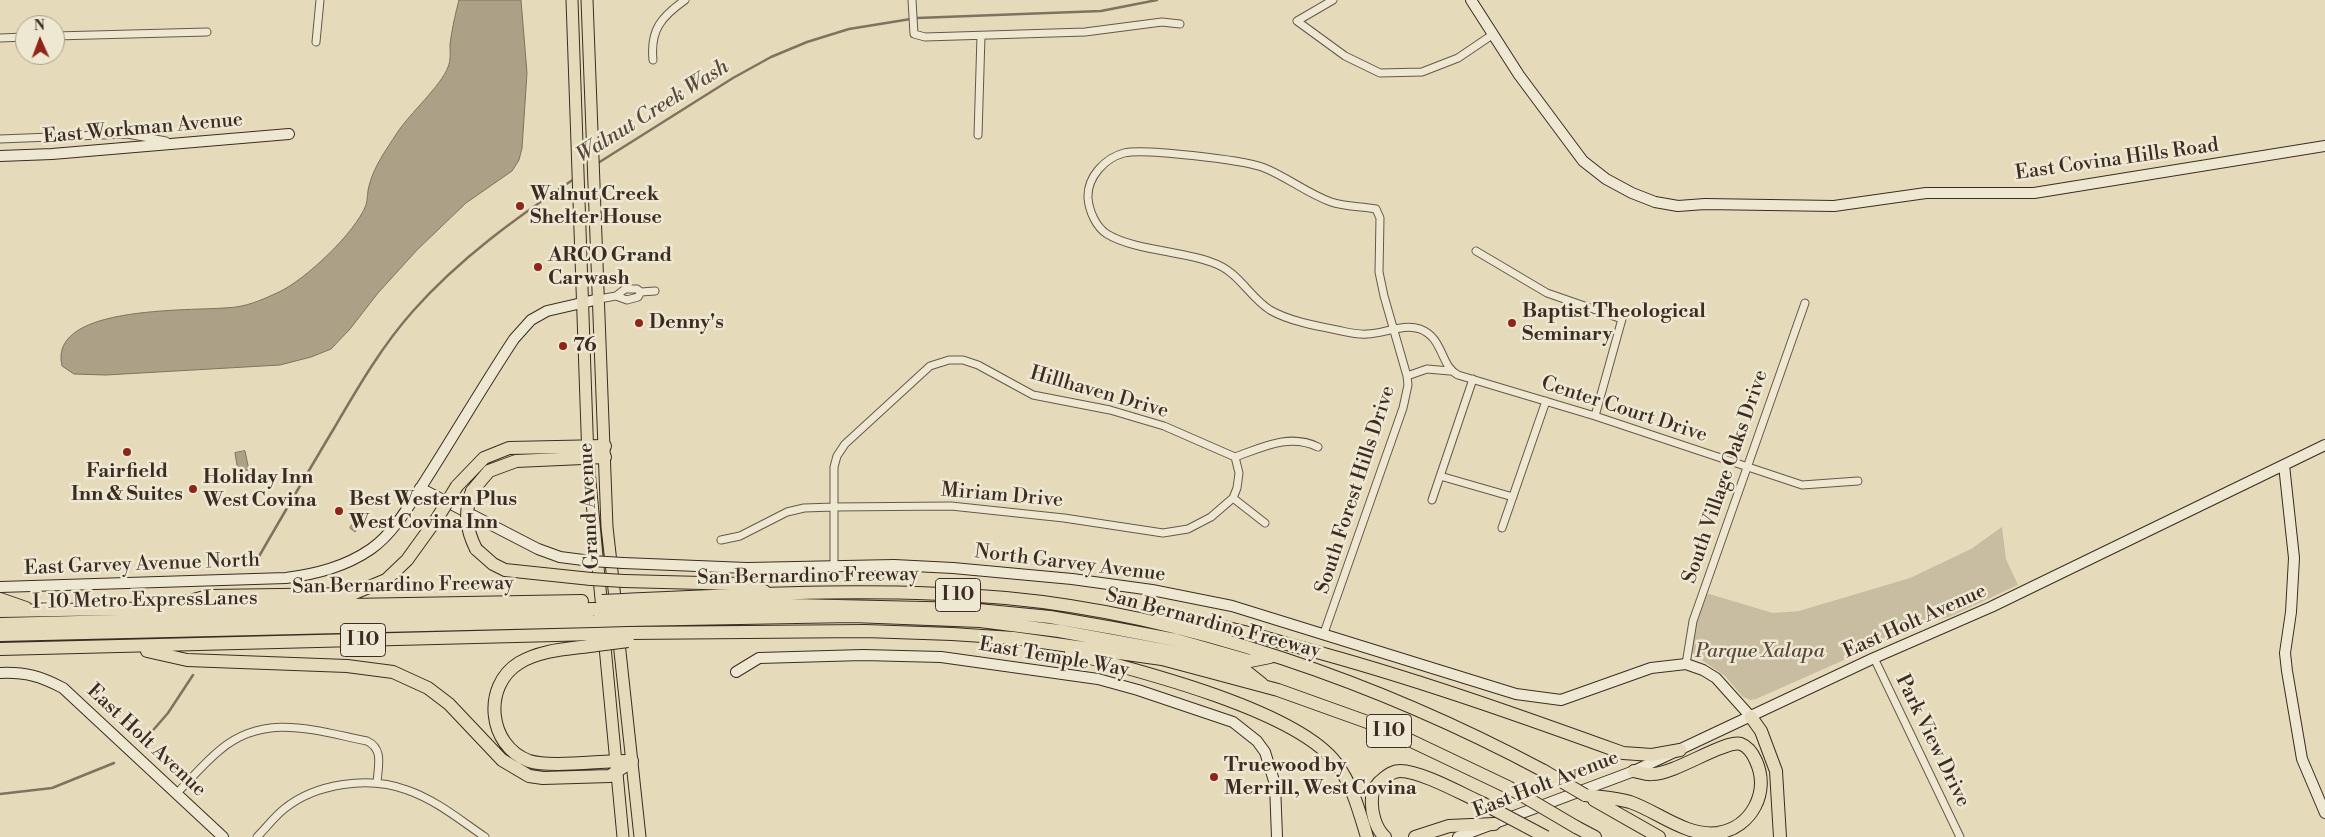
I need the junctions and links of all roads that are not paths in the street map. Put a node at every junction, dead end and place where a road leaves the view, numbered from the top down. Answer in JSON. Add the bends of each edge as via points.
{"nodes":[{"id":1,"x":320,"y":0,"type":"edge"},
{"id":2,"x":572,"y":0,"type":"edge"},
{"id":3,"x":587,"y":0,"type":"edge"},
{"id":4,"x":685,"y":0,"type":"edge"},
{"id":5,"x":912,"y":0,"type":"edge"},
{"id":6,"x":1333,"y":0,"type":"edge"},
{"id":7,"x":1471,"y":0,"type":"edge"},
{"id":8,"x":1180,"y":24,"type":"dead end"},
{"id":9,"x":207,"y":32,"type":"dead end"},
{"id":10,"x":1492,"y":35,"type":"junction"},
{"id":11,"x":65,"y":36,"type":"edge"},
{"id":12,"x":981,"y":36,"type":"junction"},
{"id":13,"x":15,"y":37,"type":"edge"},
{"id":14,"x":0,"y":38,"type":"edge"},
{"id":15,"x":316,"y":42,"type":"dead end"},
{"id":16,"x":653,"y":60,"type":"dead end"},
{"id":17,"x":289,"y":134,"type":"dead end"},
{"id":18,"x":978,"y":135,"type":"dead end"},
{"id":19,"x":0,"y":138,"type":"edge"},
{"id":20,"x":177,"y":144,"type":"junction"},
{"id":21,"x":2325,"y":146,"type":"edge"},
{"id":22,"x":0,"y":156,"type":"edge"},
{"id":23,"x":1476,"y":251,"type":"dead end"},
{"id":24,"x":655,"y":291,"type":"dead end"},
{"id":25,"x":599,"y":299,"type":"junction"},
{"id":26,"x":1805,"y":303,"type":"dead end"},
{"id":27,"x":582,"y":304,"type":"junction"},
{"id":28,"x":1393,"y":329,"type":"junction"},
{"id":29,"x":1450,"y":371,"type":"junction"},
{"id":30,"x":1408,"y":376,"type":"junction"},
{"id":31,"x":1473,"y":379,"type":"junction"},
{"id":32,"x":1546,"y":401,"type":"junction"},
{"id":33,"x":1595,"y":416,"type":"junction"},
{"id":34,"x":2325,"y":445,"type":"edge"},
{"id":35,"x":1318,"y":447,"type":"dead end"},
{"id":36,"x":605,"y":451,"type":"junction"},
{"id":37,"x":587,"y":453,"type":"junction"},
{"id":38,"x":1235,"y":457,"type":"junction"},
{"id":39,"x":2284,"y":465,"type":"junction"},
{"id":40,"x":1746,"y":468,"type":"junction"},
{"id":41,"x":1440,"y":476,"type":"junction"},
{"id":42,"x":1858,"y":481,"type":"dead end"},
{"id":43,"x":420,"y":488,"type":"junction"},
{"id":44,"x":1513,"y":497,"type":"junction"},
{"id":45,"x":1233,"y":498,"type":"junction"},
{"id":46,"x":1432,"y":500,"type":"dead end"},
{"id":47,"x":834,"y":506,"type":"junction"},
{"id":48,"x":1264,"y":524,"type":"dead end"},
{"id":49,"x":1502,"y":528,"type":"dead end"},
{"id":50,"x":721,"y":540,"type":"dead end"},
{"id":51,"x":834,"y":566,"type":"junction"},
{"id":52,"x":0,"y":587,"type":"edge"},
{"id":53,"x":774,"y":594,"type":"junction"},
{"id":54,"x":0,"y":600,"type":"edge"},
{"id":55,"x":165,"y":608,"type":"junction"},
{"id":56,"x":33,"y":610,"type":"junction"},
{"id":57,"x":593,"y":610,"type":"junction"},
{"id":58,"x":0,"y":611,"type":"edge"},
{"id":59,"x":1140,"y":619,"type":"junction"},
{"id":60,"x":626,"y":620,"type":"junction"},
{"id":61,"x":0,"y":624,"type":"edge"},
{"id":62,"x":1324,"y":634,"type":"junction"},
{"id":63,"x":0,"y":635,"type":"edge"},
{"id":64,"x":1013,"y":638,"type":"junction"},
{"id":65,"x":596,"y":639,"type":"junction"},
{"id":66,"x":130,"y":647,"type":"junction"},
{"id":67,"x":0,"y":649,"type":"edge"},
{"id":68,"x":1275,"y":657,"type":"junction"},
{"id":69,"x":1874,"y":658,"type":"junction"},
{"id":70,"x":1686,"y":664,"type":"junction"},
{"id":71,"x":736,"y":672,"type":"dead end"},
{"id":72,"x":0,"y":673,"type":"edge"},
{"id":73,"x":1266,"y":687,"type":"junction"},
{"id":74,"x":1751,"y":717,"type":"junction"},
{"id":75,"x":1680,"y":750,"type":"junction"},
{"id":76,"x":632,"y":761,"type":"junction"},
{"id":77,"x":615,"y":767,"type":"junction"},
{"id":78,"x":1634,"y":771,"type":"junction"},
{"id":79,"x":377,"y":783,"type":"junction"},
{"id":80,"x":176,"y":794,"type":"junction"},
{"id":81,"x":1585,"y":795,"type":"junction"},
{"id":82,"x":2325,"y":814,"type":"edge"},
{"id":83,"x":1494,"y":824,"type":"junction"},
{"id":84,"x":223,"y":837,"type":"edge"},
{"id":85,"x":258,"y":837,"type":"edge"},
{"id":86,"x":485,"y":837,"type":"edge"},
{"id":87,"x":623,"y":837,"type":"edge"},
{"id":88,"x":640,"y":837,"type":"edge"},
{"id":89,"x":1277,"y":837,"type":"edge"},
{"id":90,"x":1367,"y":837,"type":"edge"},
{"id":91,"x":1385,"y":837,"type":"edge"},
{"id":92,"x":1415,"y":837,"type":"edge"},
{"id":93,"x":1458,"y":837,"type":"edge"},
{"id":94,"x":1546,"y":837,"type":"edge"},
{"id":95,"x":1595,"y":837,"type":"edge"},
{"id":96,"x":1658,"y":837,"type":"edge"},
{"id":97,"x":1780,"y":837,"type":"edge"},
{"id":98,"x":1960,"y":837,"type":"edge"}],
"edges":[{"from":1,"to":15,"type":"street"},
{"from":2,"to":27,"type":"main road","name":"Grand Avenue"},
{"from":3,"to":25,"type":"main road","name":"Grand Avenue"},
{"from":4,"to":16,"type":"street","via":[[655,29]]},
{"from":5,"to":12,"type":"street","via":[[914,34],[926,37]]},
{"from":6,"to":10,"type":"street","via":[[1297,20],[1345,56],[1380,73],[1422,72],[1458,58]]},
{"from":7,"to":10,"type":"street","name":"East Covina Hills Road"},
{"from":8,"to":12,"type":"street","via":[[1162,22],[1084,32]]},
{"from":9,"to":11,"type":"street"},
{"from":10,"to":21,"type":"street","name":"East Covina Hills Road","via":[[1562,136],[1583,160],[1632,194],[1678,206],[1834,206],[1926,193],[2034,193]]},
{"from":12,"to":18,"type":"street"},
{"from":13,"to":14,"type":"street"},
{"from":17,"to":20,"type":"street","name":"East Workman Avenue"},
{"from":19,"to":20,"type":"street","via":[[127,134]]},
{"from":20,"to":22,"type":"street","name":"East Workman Avenue"},
{"from":23,"to":33,"type":"street","via":[[1547,293],[1622,320]]},
{"from":24,"to":25,"type":"street","via":[[625,289],[616,296]]},
{"from":25,"to":27,"type":"street","name":"East Garvey Avenue North"},
{"from":25,"to":36,"type":"main road","name":"Grand Avenue"},
{"from":26,"to":40,"type":"street","name":"South Village Oaks Drive"},
{"from":27,"to":37,"type":"main road","name":"Grand Avenue"},
{"from":27,"to":43,"type":"street","name":"East Garvey Avenue North","via":[[547,311],[531,320],[514,339]]},
{"from":28,"to":28,"type":"street","name":"South Forest Hills Drive","via":[[1380,272],[1380,218],[1376,210],[1331,202],[1280,175],[1238,161],[1142,151],[1124,153],[1110,160],[1100,167],[1089,187],[1091,212],[1106,234],[1130,243],[1213,262],[1238,277],[1256,298],[1279,313],[1355,334]]},
{"from":28,"to":29,"type":"street","via":[[1418,328],[1427,332],[1440,346]]},
{"from":28,"to":30,"type":"street","name":"South Forest Hills Drive"},
{"from":29,"to":30,"type":"street","name":"Center Court Drive","via":[[1427,369]]},
{"from":29,"to":31,"type":"street","name":"Center Court Drive"},
{"from":30,"to":62,"type":"street","name":"South Forest Hills Drive","via":[[1404,408]]},
{"from":31,"to":32,"type":"street","name":"Center Court Drive"},
{"from":31,"to":41,"type":"street"},
{"from":32,"to":33,"type":"street","name":"Center Court Drive"},
{"from":32,"to":44,"type":"street"},
{"from":33,"to":40,"type":"street","name":"Center Court Drive"},
{"from":34,"to":39,"type":"street","name":"East Holt Avenue"},
{"from":35,"to":38,"type":"street","via":[[1292,440]]},
{"from":36,"to":37,"type":"highway"},
{"from":36,"to":76,"type":"main road","name":"Grand Avenue","via":[[607,527]]},
{"from":37,"to":53,"type":"highway","bridge":true,"via":[[516,461],[489,471],[472,491],[468,503],[467,528],[476,549],[505,570],[590,579],[741,584]]},
{"from":37,"to":55,"type":"highway","bridge":true,"via":[[509,448],[484,458],[457,486],[407,560],[386,580],[352,594],[208,596]]},
{"from":37,"to":77,"type":"main road","name":"Grand Avenue"},
{"from":38,"to":45,"type":"street","via":[[1239,473]]},
{"from":38,"to":47,"type":"street","name":"Hillhaven Drive","via":[[1164,426],[1033,394],[978,365],[949,360],[930,366],[845,444],[834,467]]},
{"from":39,"to":69,"type":"street","name":"East Holt Avenue","via":[[1991,607]]},
{"from":39,"to":82,"type":"street","via":[[2294,558],[2285,653],[2287,672],[2302,759]]},
{"from":40,"to":42,"type":"street","name":"Center Court Drive","via":[[1802,485]]},
{"from":40,"to":70,"type":"street","name":"South Village Oaks Drive","via":[[1692,622]]},
{"from":41,"to":44,"type":"street"},
{"from":41,"to":46,"type":"street"},
{"from":43,"to":51,"type":"street","name":"North Garvey Avenue","bridge":true,"via":[[560,556],[591,561],[747,568]]},
{"from":43,"to":52,"type":"street","name":"East Garvey Avenue North","via":[[390,531],[372,548],[330,569],[308,575]]},
{"from":44,"to":49,"type":"street"},
{"from":45,"to":47,"type":"street","name":"Miriam Drive","via":[[1211,517],[1188,529],[1163,533],[951,506]]},
{"from":45,"to":48,"type":"street"},
{"from":47,"to":50,"type":"street","name":"Miriam Drive","via":[[787,512],[740,536]]},
{"from":47,"to":51,"type":"street","name":"Hillhaven Drive"},
{"from":51,"to":62,"type":"street","name":"North Garvey Avenue","via":[[954,568],[1152,590],[1232,606]]},
{"from":53,"to":59,"type":"highway","name":"San Bernardino Freeway","number":"I 10","via":[[854,592],[1007,598]]},
{"from":53,"to":60,"type":"highway","name":"San Bernardino Freeway","number":"I 10"},
{"from":54,"to":56,"type":"highway"},
{"from":55,"to":56,"type":"highway","name":"San Bernardino Freeway","number":"I 10"},
{"from":55,"to":57,"type":"highway","name":"San Bernardino Freeway","number":"I 10"},
{"from":56,"to":58,"type":"highway","name":"San Bernardino Freeway","number":"I 10"},
{"from":57,"to":60,"type":"highway","name":"San Bernardino Freeway","number":"I 10","bridge":true},
{"from":57,"to":60,"type":"highway","name":"I-10 Metro ExpressLanes","bridge":true},
{"from":57,"to":61,"type":"highway","name":"I-10 Metro ExpressLanes"},
{"from":57,"to":63,"type":"highway","name":"I-10 Metro ExpressLanes"},
{"from":59,"to":68,"type":"highway","name":"San Bernardino Freeway","number":"I 10"},
{"from":59,"to":75,"type":"highway","via":[[1184,619],[1323,653],[1623,753],[1652,755]]},
{"from":60,"to":64,"type":"highway","number":"I 10","via":[[657,632],[865,631]]},
{"from":60,"to":65,"type":"highway","bridge":true},
{"from":60,"to":68,"type":"highway","name":"I-10 Metro ExpressLanes","via":[[793,605],[968,609],[1112,628],[1176,640],[1250,660]]},
{"from":60,"to":73,"type":"highway","name":"I-10 Metro ExpressLanes","via":[[878,617],[997,623],[1117,640],[1190,655],[1247,672]]},
{"from":62,"to":70,"type":"street","name":"North Garvey Avenue","via":[[1516,694],[1561,700],[1651,668]]},
{"from":64,"to":73,"type":"highway","number":"I 10","via":[[1162,658]]},
{"from":64,"to":90,"type":"highway","via":[[1160,677],[1264,716],[1311,739],[1335,762],[1349,782]]},
{"from":65,"to":66,"type":"highway","number":"I 10"},
{"from":65,"to":77,"type":"highway","via":[[540,654],[518,664],[501,682],[494,710],[501,738],[518,756],[546,764]]},
{"from":66,"to":67,"type":"highway","number":"I 10"},
{"from":66,"to":77,"type":"highway","via":[[187,660],[348,666],[392,672],[428,688],[449,704],[502,760],[529,776],[610,776]]},
{"from":68,"to":81,"type":"highway","name":"San Bernardino Freeway","number":"I 10","bridge":true,"via":[[1346,680],[1495,745]]},
{"from":69,"to":74,"type":"street","name":"East Holt Avenue"},
{"from":69,"to":98,"type":"street","name":"Park View Drive"},
{"from":70,"to":74,"type":"street","name":"North Garvey Avenue","via":[[1716,678]]},
{"from":71,"to":89,"type":"street","name":"East Temple Way","via":[[759,658],[941,657],[1098,679],[1138,690],[1233,722],[1257,741],[1266,752],[1275,784]]},
{"from":72,"to":80,"type":"street","name":"East Holt Avenue","via":[[42,676],[63,688]]},
{"from":73,"to":95,"type":"highway","number":"I 10","bridge":true,"via":[[1384,728],[1508,787]]},
{"from":74,"to":75,"type":"street","name":"East Holt Avenue"},
{"from":74,"to":97,"type":"highway","via":[[1761,731],[1776,771]]},
{"from":75,"to":78,"type":"street","name":"East Holt Avenue"},
{"from":76,"to":77,"type":"highway"},
{"from":76,"to":88,"type":"main road","name":"Grand Avenue"},
{"from":77,"to":87,"type":"main road","name":"Grand Avenue"},
{"from":78,"to":81,"type":"highway","via":[[1653,774],[1740,744],[1752,753],[1761,778],[1758,801],[1750,815],[1736,827],[1719,833],[1699,834],[1635,805]]},
{"from":78,"to":83,"type":"street","name":"East Holt Avenue"},
{"from":79,"to":80,"type":"street","via":[[379,752],[375,744],[304,728],[274,726],[246,733],[221,748]]},
{"from":79,"to":85,"type":"street","via":[[333,787],[306,796],[284,809]]},
{"from":79,"to":86,"type":"street","via":[[408,790],[439,805]]},
{"from":80,"to":84,"type":"street","name":"East Holt Avenue"},
{"from":81,"to":96,"type":"highway","name":"San Bernardino Freeway","number":"I 10"},
{"from":83,"to":92,"type":"highway","via":[[1449,826]]},
{"from":83,"to":93,"type":"street","name":"East Holt Avenue"},
{"from":91,"to":94,"type":"highway","bridge":true,"via":[[1376,821],[1372,795],[1378,782],[1390,773],[1400,771],[1438,783]]}]}
